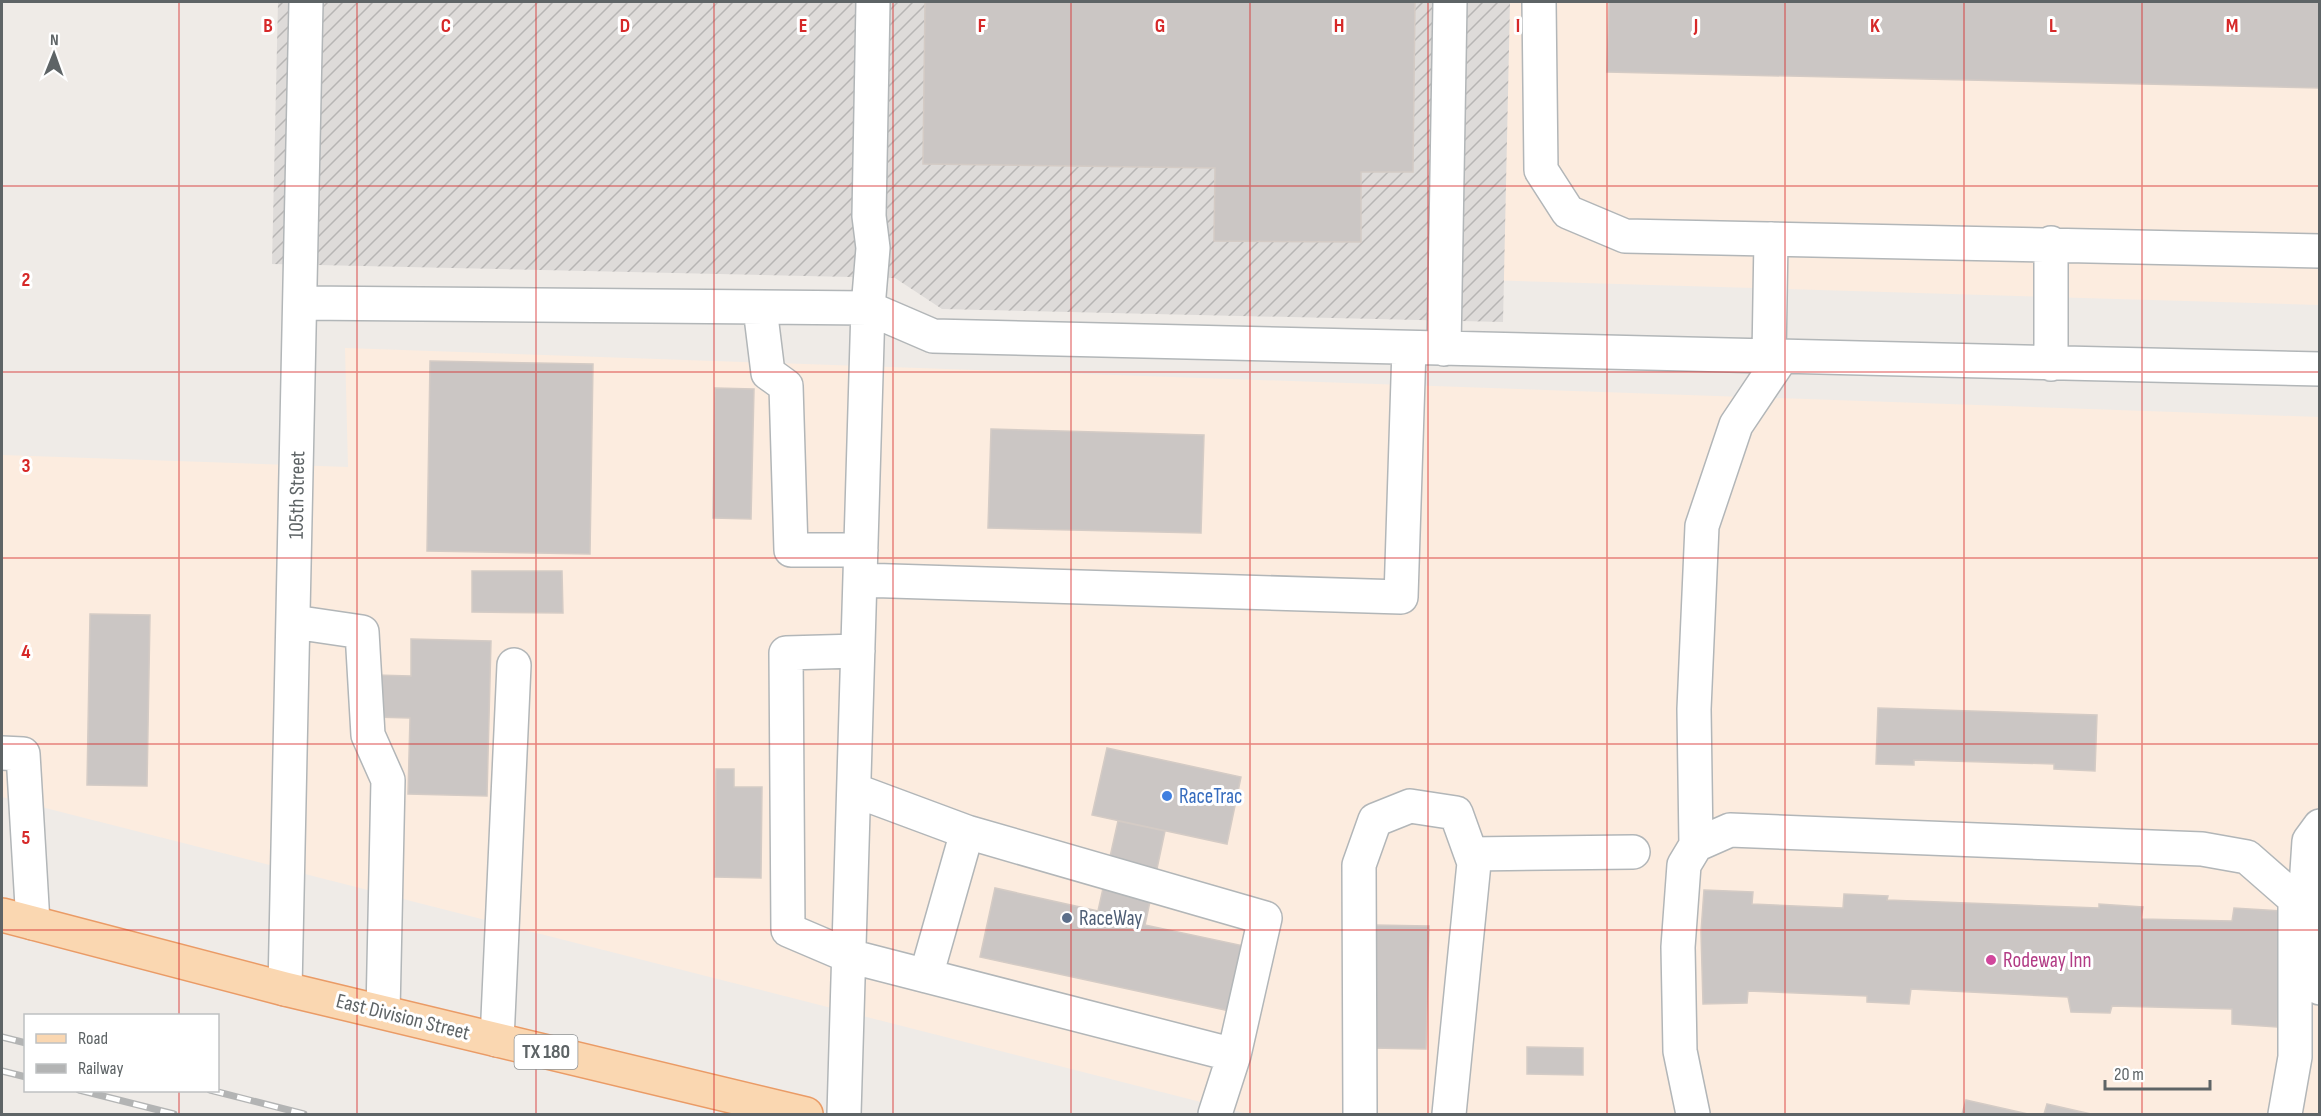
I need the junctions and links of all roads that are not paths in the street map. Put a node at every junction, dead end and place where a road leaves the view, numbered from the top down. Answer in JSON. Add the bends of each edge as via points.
{"nodes":[{"id":1,"x":306,"y":2,"type":"edge"},
{"id":2,"x":873,"y":2,"type":"edge"},
{"id":3,"x":1450,"y":2,"type":"edge"},
{"id":4,"x":1539,"y":2,"type":"edge"},
{"id":5,"x":1771,"y":239,"type":"junction"},
{"id":6,"x":2051,"y":243,"type":"junction"},
{"id":7,"x":2319,"y":251,"type":"edge"},
{"id":8,"x":301,"y":303,"type":"junction"},
{"id":9,"x":760,"y":308,"type":"junction"},
{"id":10,"x":868,"y":308,"type":"junction"},
{"id":11,"x":1409,"y":348,"type":"junction"},
{"id":12,"x":1444,"y":349,"type":"junction"},
{"id":13,"x":1775,"y":357,"type":"junction"},
{"id":14,"x":2051,"y":364,"type":"junction"},
{"id":15,"x":2319,"y":369,"type":"edge"},
{"id":16,"x":861,"y":565,"type":"junction"},
{"id":17,"x":294,"y":622,"type":"junction"},
{"id":18,"x":858,"y":651,"type":"junction"},
{"id":19,"x":514,"y":665,"type":"dead end"},
{"id":20,"x":2,"y":753,"type":"edge"},
{"id":21,"x":854,"y":790,"type":"junction"},
{"id":22,"x":2319,"y":826,"type":"edge"},
{"id":23,"x":967,"y":832,"type":"junction"},
{"id":24,"x":1696,"y":845,"type":"junction"},
{"id":25,"x":1633,"y":852,"type":"dead end"},
{"id":26,"x":1471,"y":854,"type":"junction"},
{"id":27,"x":2,"y":915,"type":"edge"},
{"id":28,"x":33,"y":923,"type":"junction"},
{"id":29,"x":849,"y":956,"type":"junction"},
{"id":30,"x":926,"y":976,"type":"junction"},
{"id":31,"x":2319,"y":988,"type":"edge"},
{"id":32,"x":285,"y":989,"type":"junction"},
{"id":33,"x":383,"y":1012,"type":"junction"},
{"id":34,"x":497,"y":1040,"type":"junction"},
{"id":35,"x":1234,"y":1054,"type":"junction"},
{"id":36,"x":806,"y":1114,"type":"edge"},
{"id":37,"x":844,"y":1114,"type":"edge"},
{"id":38,"x":1215,"y":1114,"type":"edge"},
{"id":39,"x":1360,"y":1114,"type":"edge"},
{"id":40,"x":1449,"y":1114,"type":"edge"},
{"id":41,"x":1693,"y":1114,"type":"edge"},
{"id":42,"x":2284,"y":1114,"type":"edge"}],
"edges":[{"from":1,"to":8,"type":"street","name":"105th Street"},
{"from":2,"to":10,"type":"street","via":[[869,216],[873,248]]},
{"from":3,"to":12,"type":"street"},
{"from":4,"to":5,"type":"street","via":[[1541,170],[1568,212],[1625,237]]},
{"from":5,"to":6,"type":"street"},
{"from":5,"to":13,"type":"street"},
{"from":6,"to":7,"type":"street"},
{"from":6,"to":14,"type":"street"},
{"from":8,"to":9,"type":"street"},
{"from":8,"to":17,"type":"street","name":"105th Street"},
{"from":9,"to":10,"type":"street"},
{"from":9,"to":16,"type":"street","via":[[768,372],[786,386],[791,550]]},
{"from":10,"to":11,"type":"street","via":[[933,336]]},
{"from":10,"to":16,"type":"street"},
{"from":11,"to":12,"type":"street"},
{"from":11,"to":16,"type":"street","via":[[1401,597]]},
{"from":12,"to":13,"type":"street"},
{"from":13,"to":14,"type":"street"},
{"from":13,"to":24,"type":"street","via":[[1736,425],[1702,526],[1694,709]]},
{"from":14,"to":15,"type":"street"},
{"from":16,"to":18,"type":"street"},
{"from":17,"to":32,"type":"street","name":"105th Street"},
{"from":17,"to":33,"type":"street","via":[[362,632],[368,735],[388,780]]},
{"from":18,"to":21,"type":"street"},
{"from":18,"to":29,"type":"street","via":[[786,653],[788,930]]},
{"from":19,"to":34,"type":"street"},
{"from":20,"to":28,"type":"street","via":[[22,754]]},
{"from":21,"to":23,"type":"street"},
{"from":21,"to":29,"type":"street"},
{"from":22,"to":31,"type":"street","via":[[2308,841],[2302,947],[2313,984]]},
{"from":23,"to":30,"type":"street"},
{"from":23,"to":35,"type":"street","via":[[1265,918]]},
{"from":24,"to":41,"type":"street","via":[[1684,865],[1678,947],[1680,1051]]},
{"from":24,"to":42,"type":"street","via":[[1730,830],[2202,849],[2247,857],[2295,899],[2295,1057]]},
{"from":25,"to":26,"type":"street"},
{"from":26,"to":39,"type":"street","via":[[1456,813],[1410,806],[1375,820],[1359,865]]},
{"from":26,"to":40,"type":"street","via":[[1474,863]]},
{"from":27,"to":28,"type":"main road","name":"East Division Street","number":"TX 180"},
{"from":28,"to":32,"type":"main road","name":"East Division Street","number":"TX 180"},
{"from":29,"to":30,"type":"street"},
{"from":29,"to":37,"type":"street"},
{"from":30,"to":35,"type":"street"},
{"from":32,"to":33,"type":"main road","name":"East Division Street","number":"TX 180"},
{"from":33,"to":34,"type":"main road","name":"East Division Street","number":"TX 180"},
{"from":34,"to":36,"type":"main road","name":"East Division Street","number":"TX 180"},
{"from":35,"to":38,"type":"street"}]}
